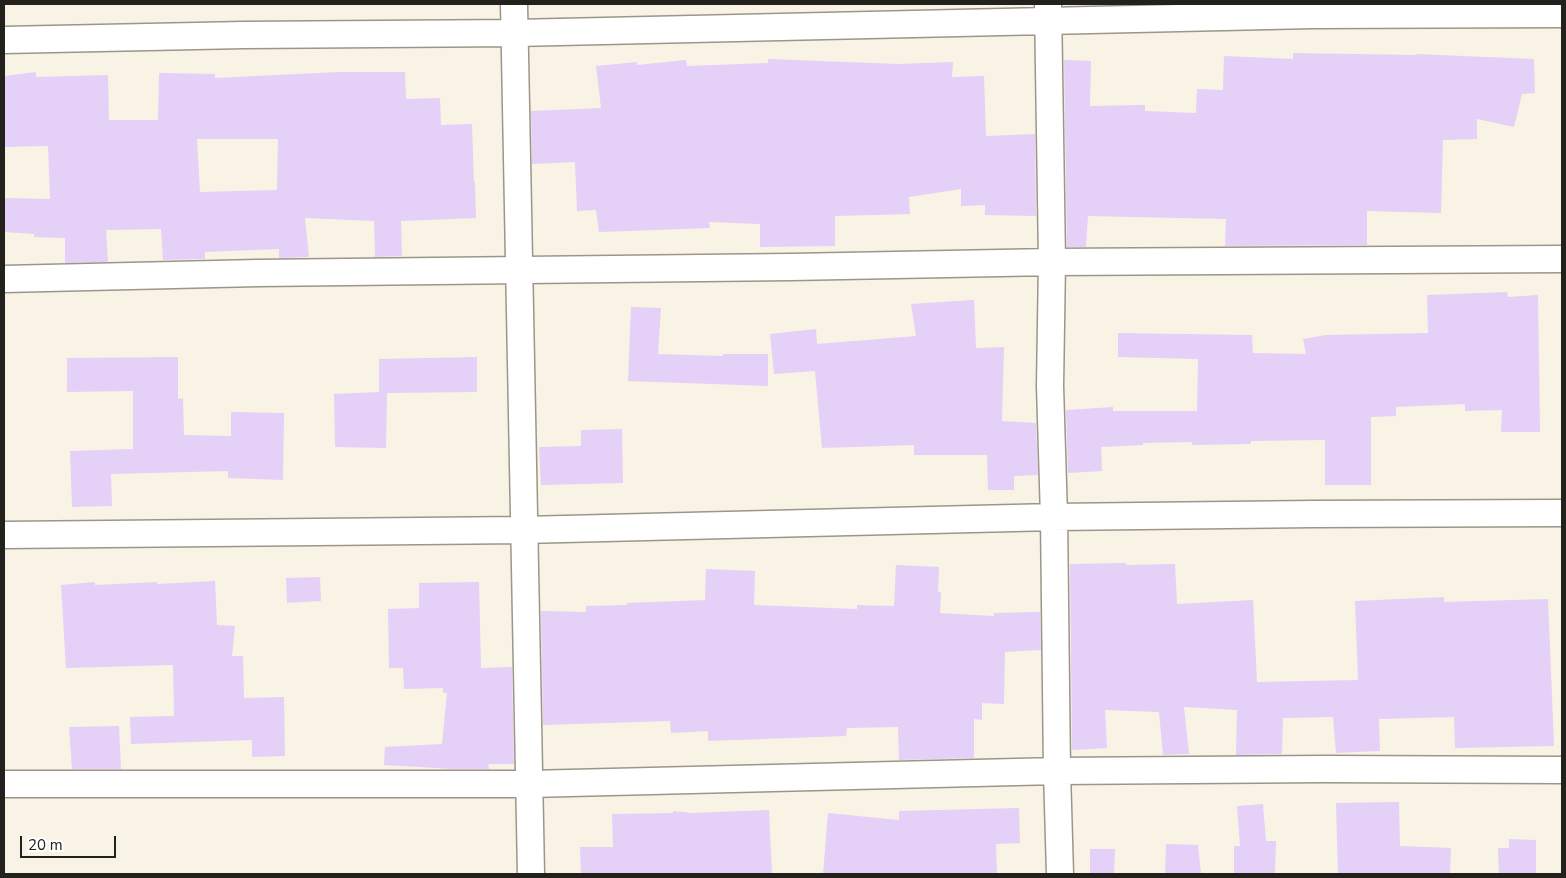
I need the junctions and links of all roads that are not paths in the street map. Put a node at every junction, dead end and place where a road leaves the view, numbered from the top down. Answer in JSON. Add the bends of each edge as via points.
{"nodes":[{"id":1,"x":514,"y":4,"type":"edge"},
{"id":2,"x":1048,"y":12,"type":"edge"},
{"id":3,"x":1562,"y":14,"type":"edge"},
{"id":4,"x":515,"y":33,"type":"junction"},
{"id":5,"x":4,"y":40,"type":"edge"},
{"id":6,"x":1562,"y":259,"type":"edge"},
{"id":7,"x":1052,"y":262,"type":"junction"},
{"id":8,"x":519,"y":270,"type":"junction"},
{"id":9,"x":4,"y":279,"type":"edge"},
{"id":10,"x":1562,"y":513,"type":"edge"},
{"id":11,"x":1054,"y":517,"type":"junction"},
{"id":12,"x":524,"y":530,"type":"junction"},
{"id":13,"x":4,"y":535,"type":"edge"},
{"id":14,"x":1562,"y":770,"type":"edge"},
{"id":15,"x":1057,"y":771,"type":"junction"},
{"id":16,"x":4,"y":784,"type":"edge"},
{"id":17,"x":529,"y":784,"type":"junction"},
{"id":18,"x":531,"y":874,"type":"edge"},
{"id":19,"x":1060,"y":874,"type":"edge"}],
"edges":[{"from":1,"to":4,"type":"street"},
{"from":2,"to":3,"type":"street"},
{"from":2,"to":4,"type":"street"},
{"from":2,"to":7,"type":"street"},
{"from":4,"to":5,"type":"street"},
{"from":4,"to":8,"type":"street"},
{"from":6,"to":7,"type":"street"},
{"from":7,"to":8,"type":"street"},
{"from":7,"to":11,"type":"street","via":[[1050,386]]},
{"from":8,"to":9,"type":"street"},
{"from":8,"to":12,"type":"street"},
{"from":10,"to":11,"type":"street"},
{"from":11,"to":12,"type":"street"},
{"from":11,"to":15,"type":"street"},
{"from":12,"to":13,"type":"street"},
{"from":12,"to":17,"type":"street"},
{"from":14,"to":15,"type":"street"},
{"from":15,"to":17,"type":"street"},
{"from":15,"to":19,"type":"street"},
{"from":16,"to":17,"type":"street"},
{"from":17,"to":18,"type":"street"}]}
